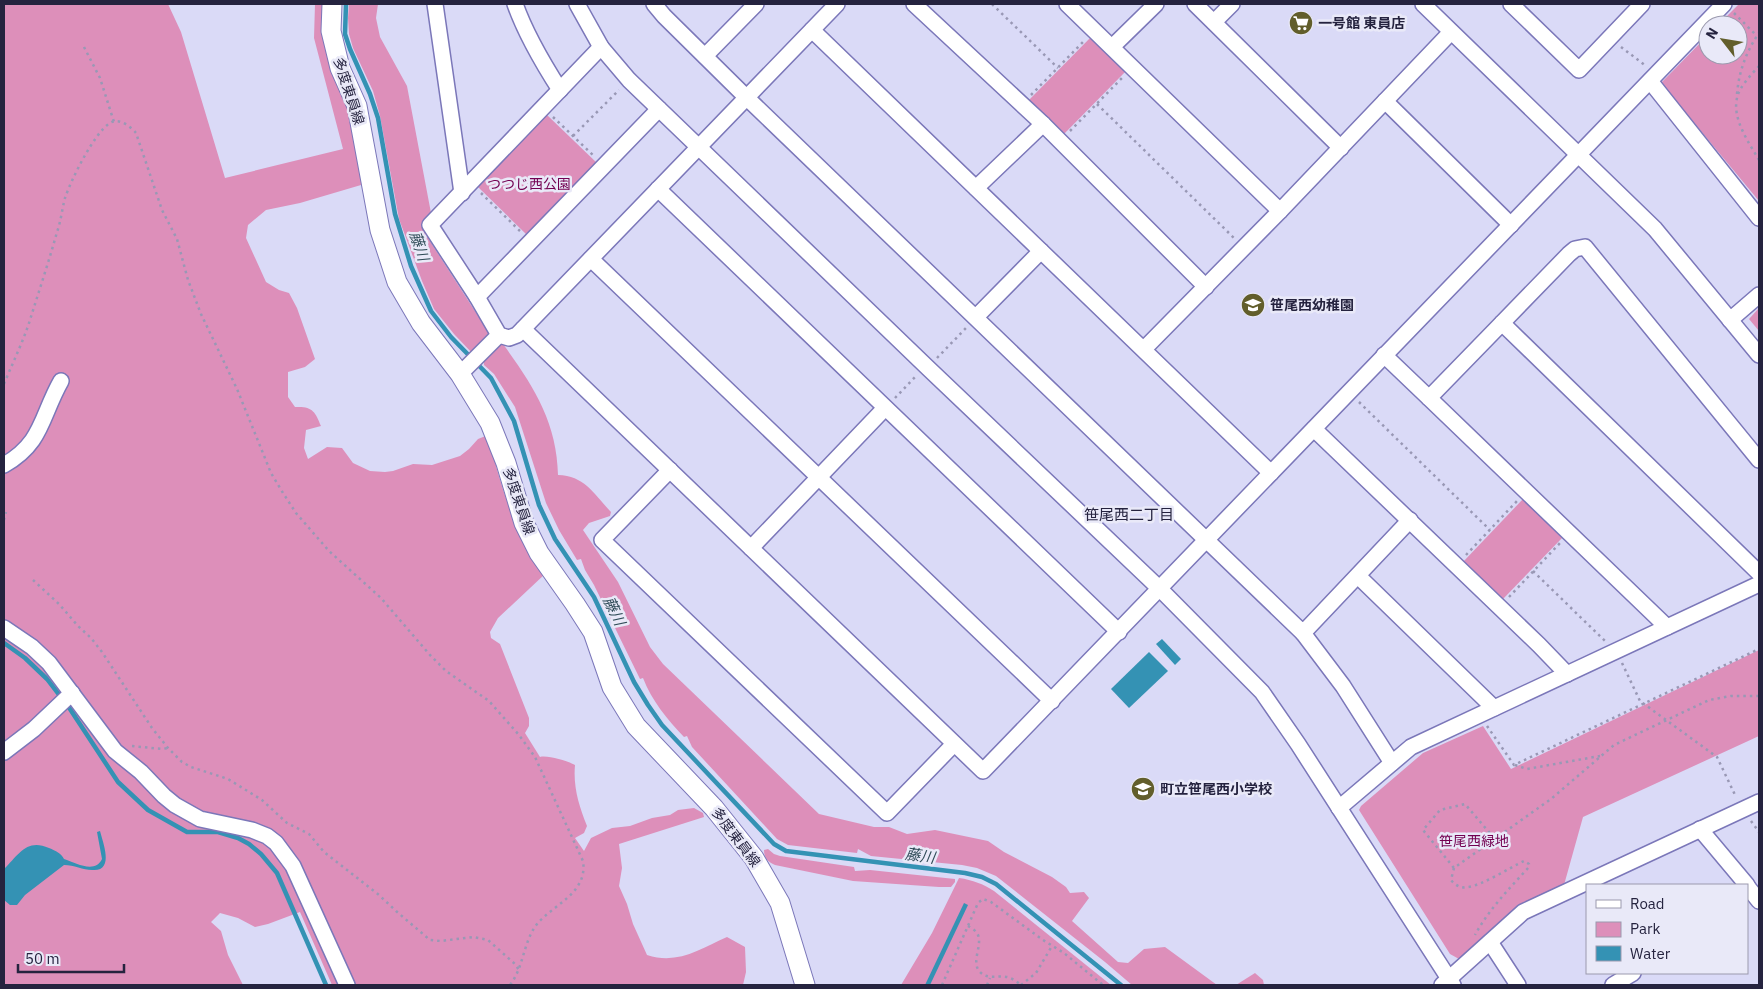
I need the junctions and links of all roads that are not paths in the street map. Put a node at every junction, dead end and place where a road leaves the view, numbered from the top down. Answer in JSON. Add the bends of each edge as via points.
{"nodes":[{"id":1,"x":332,"y":4,"type":"edge"},
{"id":2,"x":435,"y":4,"type":"edge"},
{"id":3,"x":515,"y":4,"type":"edge"},
{"id":4,"x":577,"y":4,"type":"edge"},
{"id":5,"x":654,"y":4,"type":"edge"},
{"id":6,"x":756,"y":4,"type":"edge"},
{"id":7,"x":837,"y":4,"type":"edge"},
{"id":8,"x":914,"y":4,"type":"edge"},
{"id":9,"x":1067,"y":4,"type":"edge"},
{"id":10,"x":1156,"y":4,"type":"edge"},
{"id":11,"x":1195,"y":4,"type":"edge"},
{"id":12,"x":1232,"y":4,"type":"edge"},
{"id":13,"x":1423,"y":4,"type":"edge"},
{"id":14,"x":1511,"y":4,"type":"edge"},
{"id":15,"x":1642,"y":4,"type":"edge"},
{"id":16,"x":1729,"y":8,"type":"edge"},
{"id":17,"x":1214,"y":22,"type":"junction"},
{"id":18,"x":812,"y":30,"type":"junction"},
{"id":19,"x":1451,"y":32,"type":"junction"},
{"id":20,"x":601,"y":47,"type":"junction"},
{"id":21,"x":1112,"y":47,"type":"junction"},
{"id":22,"x":705,"y":56,"type":"junction"},
{"id":23,"x":1653,"y":77,"type":"junction"},
{"id":24,"x":560,"y":90,"type":"junction"},
{"id":25,"x":746,"y":96,"type":"junction"},
{"id":26,"x":1385,"y":101,"type":"junction"},
{"id":27,"x":659,"y":110,"type":"junction"},
{"id":28,"x":1043,"y":124,"type":"junction"},
{"id":29,"x":698,"y":147,"type":"junction"},
{"id":30,"x":1341,"y":148,"type":"junction"},
{"id":31,"x":1580,"y":155,"type":"junction"},
{"id":32,"x":466,"y":188,"type":"junction"},
{"id":33,"x":976,"y":188,"type":"junction"},
{"id":34,"x":658,"y":189,"type":"junction"},
{"id":35,"x":1280,"y":211,"type":"junction"},
{"id":36,"x":1759,"y":218,"type":"edge"},
{"id":37,"x":1511,"y":224,"type":"junction"},
{"id":38,"x":1041,"y":251,"type":"junction"},
{"id":39,"x":591,"y":259,"type":"junction"},
{"id":40,"x":1206,"y":287,"type":"junction"},
{"id":41,"x":1759,"y":295,"type":"edge"},
{"id":42,"x":477,"y":297,"type":"junction"},
{"id":43,"x":976,"y":317,"type":"junction"},
{"id":44,"x":1730,"y":320,"type":"junction"},
{"id":45,"x":1502,"y":323,"type":"junction"},
{"id":46,"x":523,"y":329,"type":"junction"},
{"id":47,"x":499,"y":334,"type":"junction"},
{"id":48,"x":1144,"y":349,"type":"junction"},
{"id":49,"x":1384,"y":355,"type":"junction"},
{"id":50,"x":1759,"y":355,"type":"edge"},
{"id":51,"x":463,"y":371,"type":"junction"},
{"id":52,"x":61,"y":381,"type":"dead end"},
{"id":53,"x":1429,"y":398,"type":"junction"},
{"id":54,"x":885,"y":408,"type":"junction"},
{"id":55,"x":1314,"y":429,"type":"junction"},
{"id":56,"x":1759,"y":460,"type":"edge"},
{"id":57,"x":4,"y":465,"type":"edge"},
{"id":58,"x":670,"y":470,"type":"junction"},
{"id":59,"x":1271,"y":473,"type":"junction"},
{"id":60,"x":818,"y":478,"type":"junction"},
{"id":61,"x":1410,"y":520,"type":"junction"},
{"id":62,"x":1206,"y":540,"type":"junction"},
{"id":63,"x":751,"y":548,"type":"junction"},
{"id":64,"x":1759,"y":573,"type":"edge"},
{"id":65,"x":1358,"y":576,"type":"junction"},
{"id":66,"x":1759,"y":584,"type":"edge"},
{"id":67,"x":1160,"y":589,"type":"junction"},
{"id":68,"x":1666,"y":627,"type":"junction"},
{"id":69,"x":4,"y":628,"type":"edge"},
{"id":70,"x":1119,"y":632,"type":"junction"},
{"id":71,"x":1303,"y":633,"type":"junction"},
{"id":72,"x":1568,"y":674,"type":"junction"},
{"id":73,"x":67,"y":698,"type":"junction"},
{"id":74,"x":1052,"y":701,"type":"junction"},
{"id":75,"x":1494,"y":708,"type":"junction"},
{"id":76,"x":954,"y":744,"type":"junction"},
{"id":77,"x":4,"y":752,"type":"edge"},
{"id":78,"x":1392,"y":763,"type":"junction"},
{"id":79,"x":1759,"y":802,"type":"edge"},
{"id":80,"x":1339,"y":808,"type":"junction"},
{"id":81,"x":1700,"y":829,"type":"junction"},
{"id":82,"x":1744,"y":884,"type":"edge"},
{"id":83,"x":1490,"y":942,"type":"junction"},
{"id":84,"x":1631,"y":974,"type":"edge"},
{"id":85,"x":1448,"y":983,"type":"edge"},
{"id":86,"x":346,"y":985,"type":"edge"},
{"id":87,"x":805,"y":985,"type":"edge"},
{"id":88,"x":1518,"y":985,"type":"edge"},
{"id":89,"x":1613,"y":985,"type":"edge"}],
"edges":[{"from":1,"to":51,"type":"main road","name":"多度東員線","via":[[331,32],[340,68],[357,106],[380,230],[398,282],[420,323]]},
{"from":2,"to":32,"type":"street"},
{"from":3,"to":24,"type":"street","via":[[529,37]]},
{"from":4,"to":20,"type":"street"},
{"from":5,"to":22,"type":"street"},
{"from":6,"to":22,"type":"street"},
{"from":7,"to":18,"type":"street"},
{"from":8,"to":28,"type":"street"},
{"from":9,"to":21,"type":"street"},
{"from":10,"to":21,"type":"street"},
{"from":11,"to":17,"type":"street"},
{"from":12,"to":17,"type":"street"},
{"from":13,"to":19,"type":"street"},
{"from":14,"to":15,"type":"street","via":[[1579,70]]},
{"from":16,"to":23,"type":"street"},
{"from":17,"to":30,"type":"street"},
{"from":18,"to":25,"type":"street"},
{"from":18,"to":33,"type":"street"},
{"from":19,"to":26,"type":"street"},
{"from":19,"to":31,"type":"street"},
{"from":20,"to":24,"type":"street"},
{"from":20,"to":27,"type":"street"},
{"from":21,"to":35,"type":"street"},
{"from":22,"to":25,"type":"street"},
{"from":23,"to":31,"type":"street"},
{"from":23,"to":36,"type":"street"},
{"from":24,"to":32,"type":"street"},
{"from":25,"to":29,"type":"street"},
{"from":25,"to":43,"type":"street"},
{"from":26,"to":30,"type":"street"},
{"from":26,"to":37,"type":"street"},
{"from":27,"to":29,"type":"street"},
{"from":27,"to":42,"type":"street"},
{"from":28,"to":33,"type":"street"},
{"from":28,"to":40,"type":"street"},
{"from":29,"to":34,"type":"street"},
{"from":29,"to":67,"type":"street"},
{"from":30,"to":35,"type":"street"},
{"from":31,"to":37,"type":"street"},
{"from":31,"to":44,"type":"street","via":[[1654,229]]},
{"from":32,"to":42,"type":"street","via":[[430,226]]},
{"from":33,"to":38,"type":"street"},
{"from":34,"to":39,"type":"street"},
{"from":34,"to":54,"type":"street"},
{"from":35,"to":40,"type":"street"},
{"from":37,"to":49,"type":"street"},
{"from":38,"to":43,"type":"street"},
{"from":38,"to":48,"type":"street"},
{"from":39,"to":46,"type":"street"},
{"from":39,"to":60,"type":"street"},
{"from":40,"to":48,"type":"street"},
{"from":41,"to":44,"type":"street"},
{"from":42,"to":47,"type":"street"},
{"from":43,"to":62,"type":"street"},
{"from":44,"to":50,"type":"street"},
{"from":45,"to":53,"type":"street"},
{"from":45,"to":56,"type":"street","via":[[1569,254],[1585,247]]},
{"from":45,"to":64,"type":"street"},
{"from":46,"to":47,"type":"street","via":[[509,338]]},
{"from":46,"to":58,"type":"street"},
{"from":47,"to":51,"type":"street"},
{"from":48,"to":59,"type":"street"},
{"from":49,"to":53,"type":"street"},
{"from":49,"to":55,"type":"street"},
{"from":51,"to":87,"type":"main road","name":"多度東員線","via":[[490,423],[524,523],[539,553],[592,632],[612,688],[636,726],[714,808],[754,858],[780,903]]},
{"from":52,"to":57,"type":"street","via":[[34,440]]},
{"from":53,"to":68,"type":"street"},
{"from":54,"to":60,"type":"street"},
{"from":54,"to":70,"type":"street"},
{"from":55,"to":59,"type":"street"},
{"from":55,"to":61,"type":"street"},
{"from":58,"to":63,"type":"street"},
{"from":58,"to":76,"type":"street","via":[[602,540],[887,813]]},
{"from":59,"to":62,"type":"street"},
{"from":60,"to":63,"type":"street"},
{"from":60,"to":74,"type":"street"},
{"from":61,"to":65,"type":"street"},
{"from":61,"to":72,"type":"street"},
{"from":62,"to":67,"type":"street"},
{"from":62,"to":71,"type":"street"},
{"from":63,"to":76,"type":"street"},
{"from":65,"to":71,"type":"street"},
{"from":65,"to":75,"type":"street"},
{"from":66,"to":68,"type":"street"},
{"from":67,"to":70,"type":"street"},
{"from":67,"to":80,"type":"street","via":[[1262,692]]},
{"from":68,"to":72,"type":"street"},
{"from":69,"to":73,"type":"street","via":[[49,663]]},
{"from":70,"to":74,"type":"street"},
{"from":71,"to":78,"type":"street","via":[[1344,686]]},
{"from":72,"to":75,"type":"street"},
{"from":73,"to":77,"type":"street"},
{"from":73,"to":86,"type":"street","via":[[115,752],[186,812],[252,830],[276,843],[293,866]]},
{"from":74,"to":76,"type":"street","via":[[983,771]]},
{"from":75,"to":78,"type":"street","via":[[1411,747]]},
{"from":78,"to":80,"type":"street"},
{"from":79,"to":81,"type":"street","via":[[1744,813]]},
{"from":80,"to":85,"type":"street"},
{"from":81,"to":82,"type":"street"},
{"from":81,"to":83,"type":"street","via":[[1523,912]]},
{"from":83,"to":85,"type":"street"},
{"from":83,"to":88,"type":"street"},
{"from":84,"to":89,"type":"street"}]}
